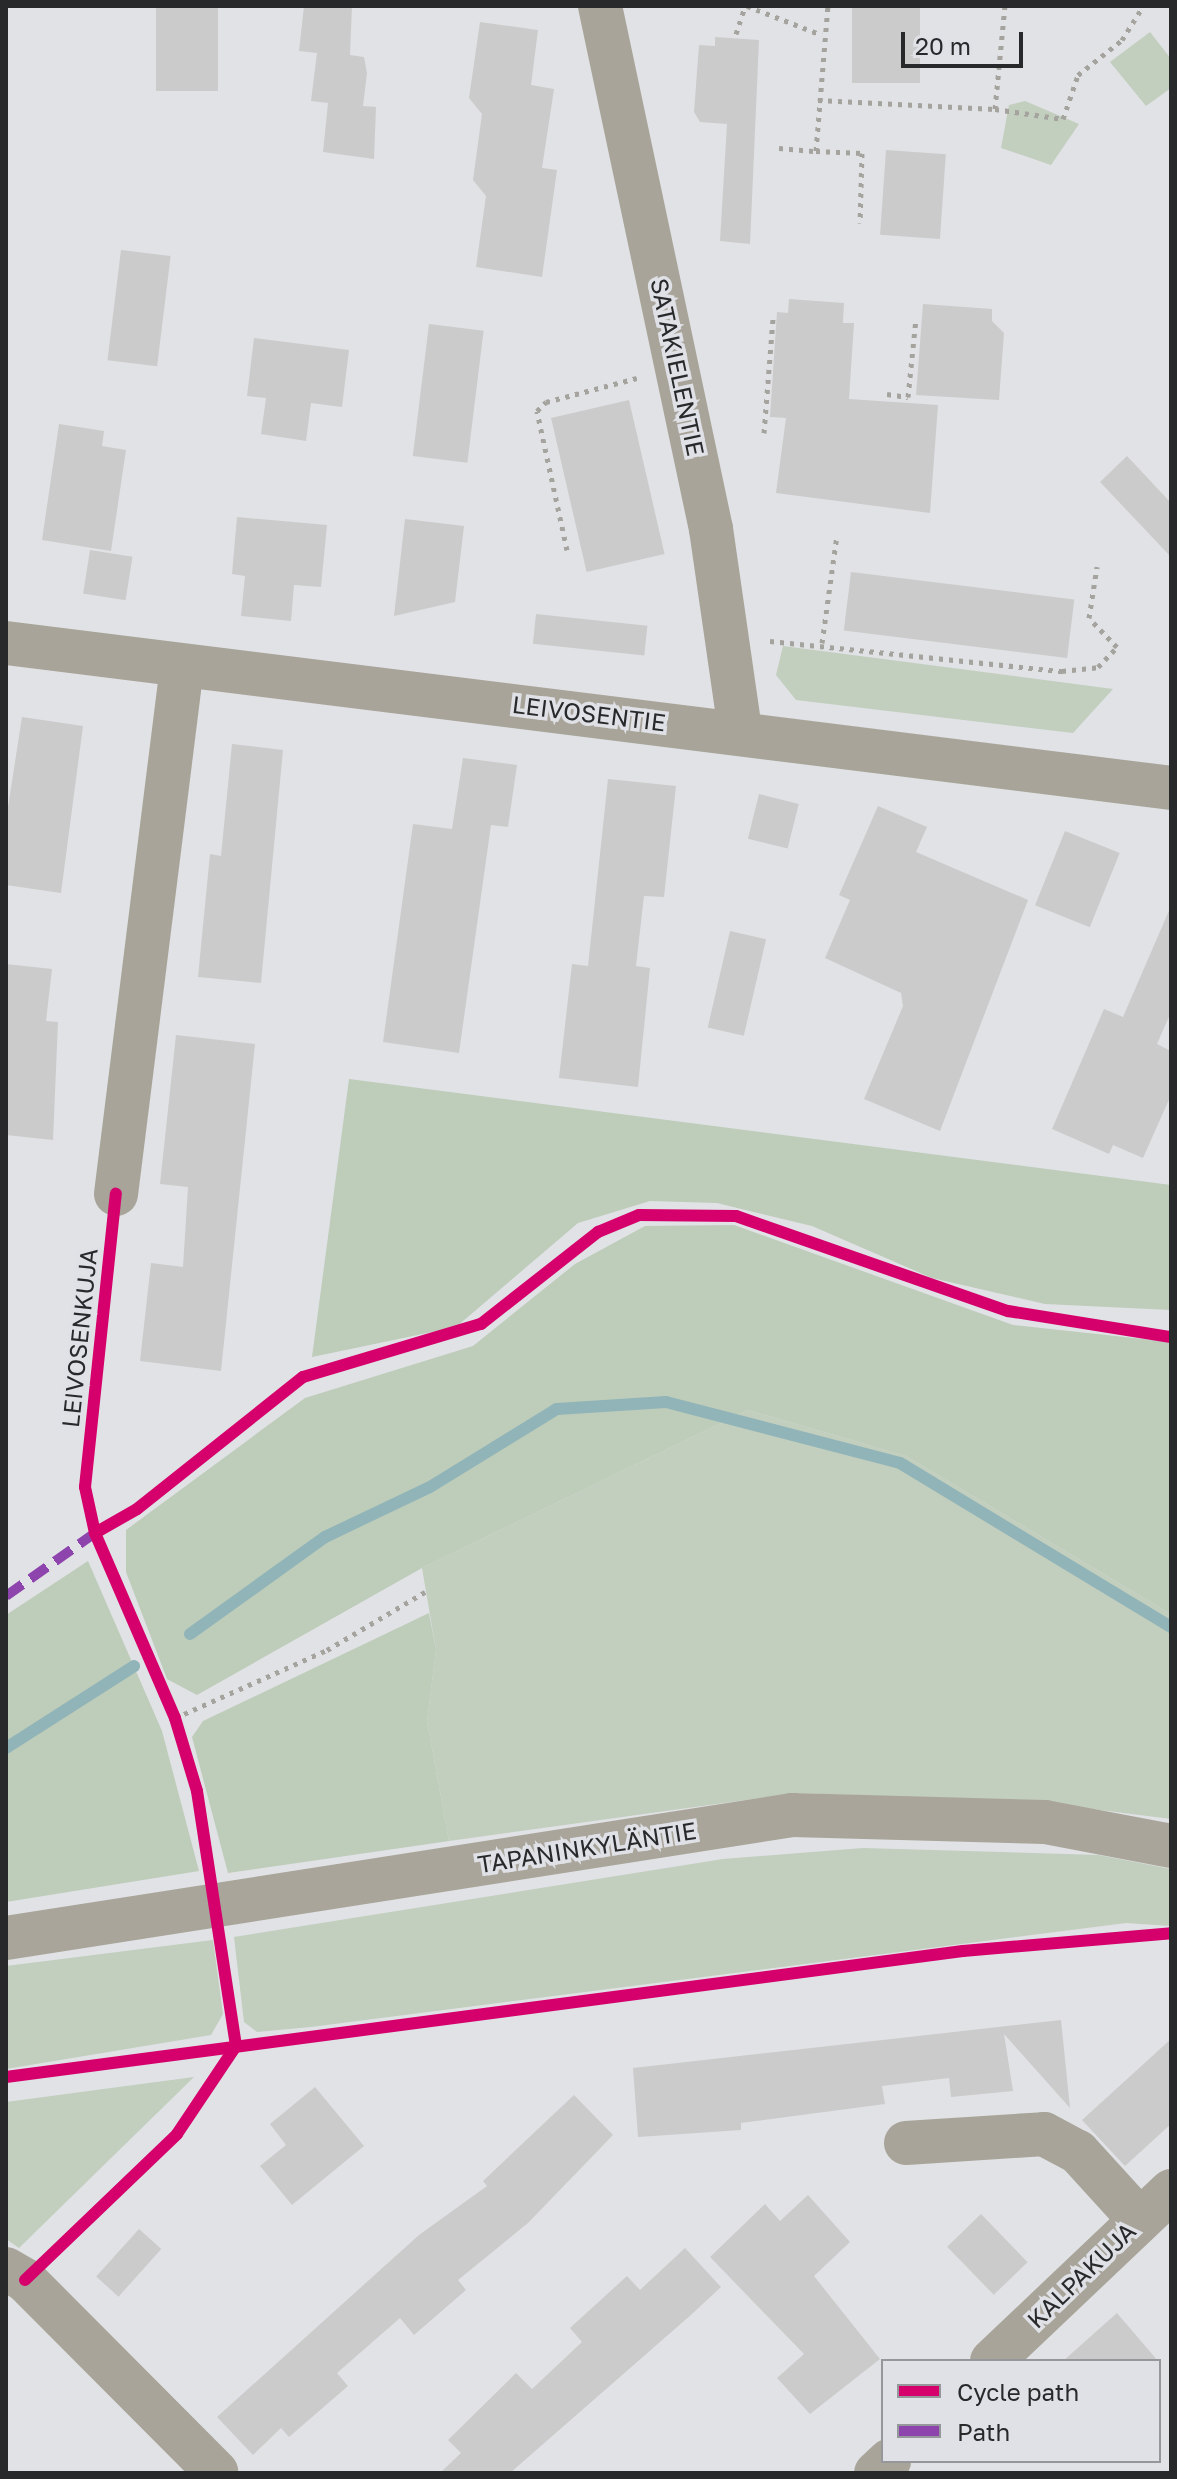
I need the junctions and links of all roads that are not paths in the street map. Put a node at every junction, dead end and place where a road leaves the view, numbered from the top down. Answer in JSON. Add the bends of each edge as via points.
{"nodes":[{"id":1,"x":600,"y":6,"type":"edge"},
{"id":2,"x":6,"y":643,"type":"edge"},
{"id":3,"x":182,"y":666,"type":"junction"},
{"id":4,"x":740,"y":731,"type":"junction"},
{"id":5,"x":1171,"y":788,"type":"edge"},
{"id":6,"x":116,"y":1194,"type":"dead end"},
{"id":7,"x":1171,"y":1846,"type":"edge"},
{"id":8,"x":6,"y":1938,"type":"edge"},
{"id":9,"x":906,"y":2143,"type":"dead end"},
{"id":10,"x":1155,"y":2205,"type":"edge"},
{"id":11,"x":6,"y":2269,"type":"edge"},
{"id":12,"x":994,"y":2359,"type":"edge"},
{"id":13,"x":216,"y":2472,"type":"edge"}],
"edges":[{"from":1,"to":4,"type":"street","name":"SATAKIELENTIE","via":[[679,367]]},
{"from":2,"to":3,"type":"street","name":"LEIVOSENTIE"},
{"from":3,"to":4,"type":"street","name":"LEIVOSENTIE"},
{"from":3,"to":6,"type":"street"},
{"from":4,"to":5,"type":"street","name":"LEIVOSENTIE"},
{"from":7,"to":8,"type":"main road","name":"TAPANINKYLÄNTIE","via":[[1045,1822],[792,1815]]},
{"from":9,"to":10,"type":"street","via":[[1044,2134]]},
{"from":10,"to":12,"type":"street","name":"KALPAKUJA"},
{"from":11,"to":13,"type":"street"}]}
